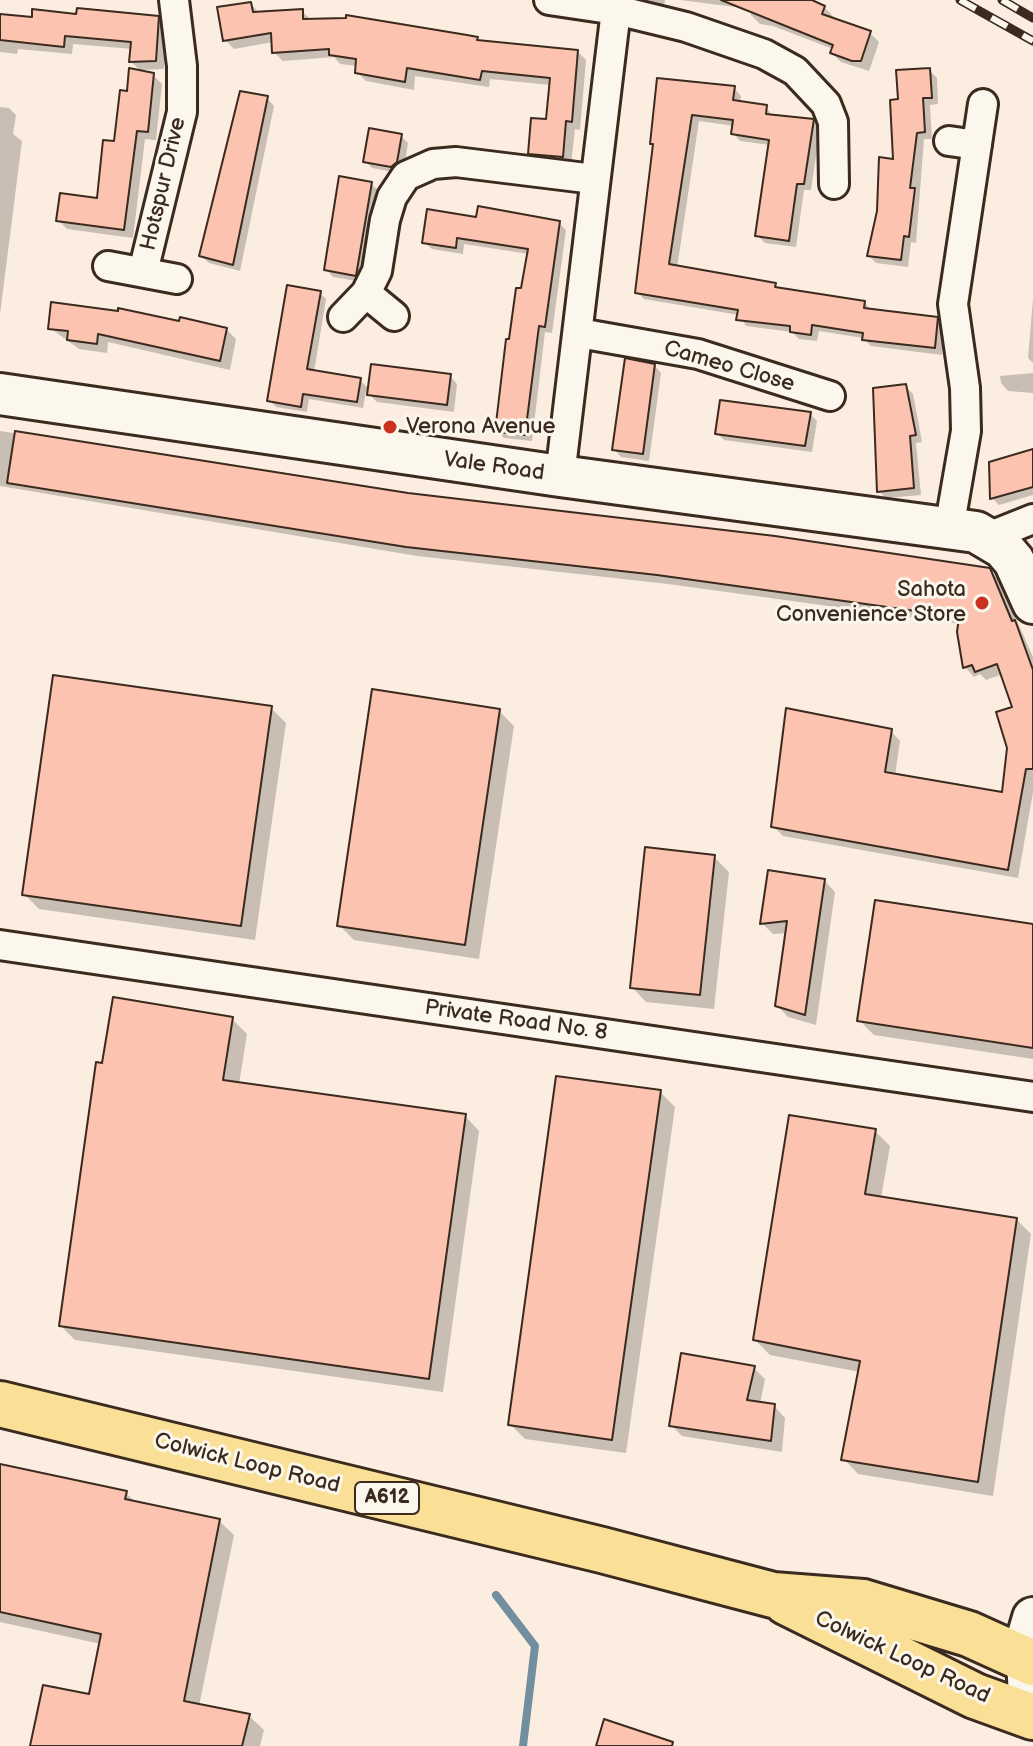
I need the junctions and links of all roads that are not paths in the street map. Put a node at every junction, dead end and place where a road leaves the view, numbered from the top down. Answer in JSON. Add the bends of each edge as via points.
{"nodes":[{"id":1,"x":174,"y":0,"type":"edge"},
{"id":2,"x":549,"y":0,"type":"edge"},
{"id":3,"x":616,"y":10,"type":"junction"},
{"id":4,"x":983,"y":104,"type":"dead end"},
{"id":5,"x":949,"y":141,"type":"dead end"},
{"id":6,"x":977,"y":145,"type":"junction"},
{"id":7,"x":594,"y":179,"type":"junction"},
{"id":8,"x":834,"y":184,"type":"dead end"},
{"id":9,"x":108,"y":266,"type":"dead end"},
{"id":10,"x":143,"y":272,"type":"junction"},
{"id":11,"x":177,"y":279,"type":"dead end"},
{"id":12,"x":366,"y":293,"type":"junction"},
{"id":13,"x":394,"y":316,"type":"dead end"},
{"id":14,"x":343,"y":317,"type":"dead end"},
{"id":15,"x":579,"y":333,"type":"junction"},
{"id":16,"x":0,"y":394,"type":"edge"},
{"id":17,"x":830,"y":396,"type":"dead end"},
{"id":18,"x":560,"y":476,"type":"junction"},
{"id":19,"x":1033,"y":519,"type":"edge"},
{"id":20,"x":949,"y":529,"type":"junction"},
{"id":21,"x":988,"y":537,"type":"junction"},
{"id":22,"x":1033,"y":603,"type":"edge"},
{"id":23,"x":0,"y":945,"type":"edge"},
{"id":24,"x":1033,"y":1097,"type":"edge"},
{"id":25,"x":0,"y":1404,"type":"edge"},
{"id":26,"x":773,"y":1595,"type":"junction"},
{"id":27,"x":1033,"y":1618,"type":"edge"},
{"id":28,"x":1030,"y":1662,"type":"edge"},
{"id":29,"x":1032,"y":1726,"type":"edge"}],
"edges":[{"from":1,"to":10,"type":"street","name":"Hotspur Drive","via":[[182,112]]},
{"from":2,"to":3,"type":"street"},
{"from":3,"to":7,"type":"street"},
{"from":3,"to":8,"type":"street","via":[[686,27],[764,54],[795,71],[826,104],[833,122]]},
{"from":4,"to":6,"type":"street"},
{"from":5,"to":6,"type":"street"},
{"from":6,"to":20,"type":"street","via":[[953,304],[966,431]]},
{"from":7,"to":12,"type":"street","via":[[456,162],[433,164],[406,176],[392,197],[377,271]]},
{"from":7,"to":15,"type":"street"},
{"from":9,"to":10,"type":"street","name":"Hotspur Drive"},
{"from":10,"to":11,"type":"street","name":"Hotspur Drive"},
{"from":12,"to":13,"type":"street"},
{"from":12,"to":14,"type":"street"},
{"from":15,"to":17,"type":"street","name":"Cameo Close","via":[[698,354]]},
{"from":15,"to":18,"type":"street"},
{"from":16,"to":18,"type":"street","name":"Vale Road"},
{"from":18,"to":20,"type":"street","name":"Vale Road"},
{"from":19,"to":21,"type":"street"},
{"from":20,"to":21,"type":"street","name":"Vale Road"},
{"from":21,"to":22,"type":"street","via":[[1014,561]]},
{"from":23,"to":24,"type":"street","name":"Private Road No. 8"},
{"from":25,"to":26,"type":"main road","name":"Colwick Loop Road","number":"A612"},
{"from":26,"to":28,"type":"main road","name":"Colwick Loop Road","number":"A612","via":[[863,1602],[969,1634]]},
{"from":26,"to":29,"type":"main road","name":"Colwick Loop Road","number":"A612"},
{"from":27,"to":28,"type":"street","via":[[1026,1642]]},
{"from":28,"to":29,"type":"street"}]}
